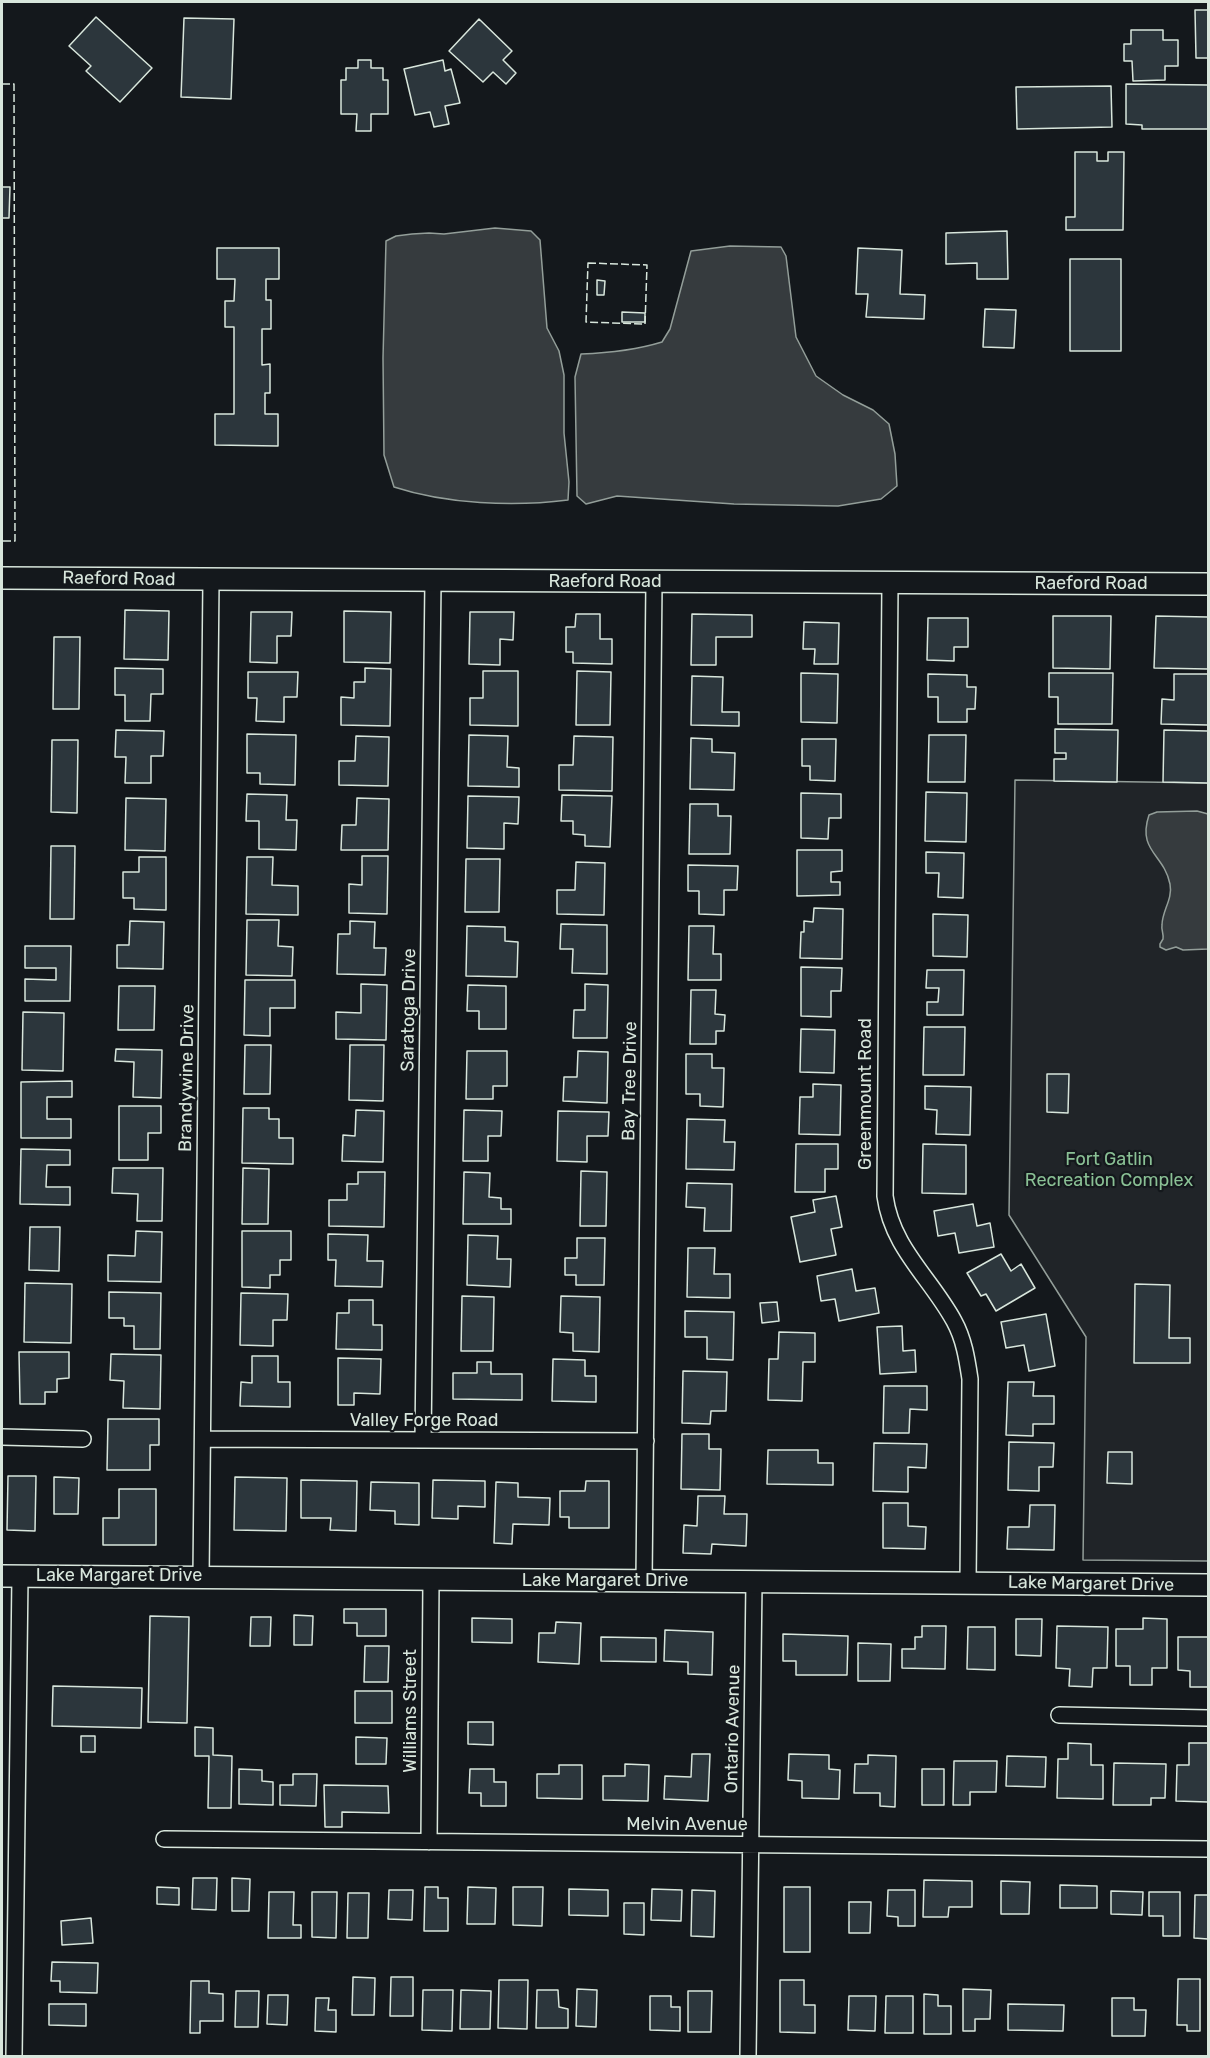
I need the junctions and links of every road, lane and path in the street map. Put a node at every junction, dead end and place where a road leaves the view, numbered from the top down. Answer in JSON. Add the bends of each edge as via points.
{"nodes":[{"id":1,"x":2,"y":578,"type":"edge"},
{"id":2,"x":211,"y":580,"type":"junction"},
{"id":3,"x":433,"y":581,"type":"junction"},
{"id":4,"x":654,"y":582,"type":"junction"},
{"id":5,"x":890,"y":583,"type":"junction"},
{"id":6,"x":1209,"y":584,"type":"edge"},
{"id":7,"x":2,"y":1437,"type":"edge"},
{"id":8,"x":83,"y":1439,"type":"dead end"},
{"id":9,"x":203,"y":1439,"type":"junction"},
{"id":10,"x":423,"y":1440,"type":"junction"},
{"id":11,"x":646,"y":1441,"type":"junction"},
{"id":12,"x":11,"y":1576,"type":"edge"},
{"id":13,"x":201,"y":1576,"type":"junction"},
{"id":14,"x":431,"y":1580,"type":"junction"},
{"id":15,"x":644,"y":1581,"type":"junction"},
{"id":16,"x":754,"y":1582,"type":"junction"},
{"id":17,"x":968,"y":1582,"type":"junction"},
{"id":18,"x":1209,"y":1585,"type":"edge"},
{"id":19,"x":1059,"y":1715,"type":"dead end"},
{"id":20,"x":1209,"y":1718,"type":"edge"},
{"id":21,"x":164,"y":1839,"type":"dead end"},
{"id":22,"x":429,"y":1842,"type":"junction"},
{"id":23,"x":751,"y":1845,"type":"junction"},
{"id":24,"x":1209,"y":1849,"type":"edge"},
{"id":25,"x":14,"y":2056,"type":"edge"},
{"id":26,"x":748,"y":2056,"type":"edge"}],
"edges":[{"from":1,"to":2,"type":"street","name":"Raeford Road"},
{"from":2,"to":3,"type":"street","name":"Raeford Road"},
{"from":2,"to":9,"type":"street","name":"Brandywine Drive"},
{"from":3,"to":4,"type":"street","name":"Raeford Road"},
{"from":3,"to":10,"type":"street","name":"Saratoga Drive"},
{"from":4,"to":5,"type":"street","name":"Raeford Road"},
{"from":4,"to":11,"type":"street","name":"Bay Tree Drive"},
{"from":5,"to":6,"type":"street","name":"Raeford Road"},
{"from":5,"to":17,"type":"street","name":"Greenmount Road","via":[[885,1196],[895,1235],[954,1321],[965,1347],[970,1379]]},
{"from":7,"to":8,"type":"street"},
{"from":9,"to":10,"type":"street","name":"Valley Forge Road"},
{"from":9,"to":13,"type":"street","name":"Brandywine Drive"},
{"from":10,"to":11,"type":"street","name":"Valley Forge Road"},
{"from":11,"to":15,"type":"street","name":"Bay Tree Drive"},
{"from":12,"to":13,"type":"street","name":"Lake Margaret Drive"},
{"from":12,"to":25,"type":"street"},
{"from":13,"to":14,"type":"street","name":"Lake Margaret Drive"},
{"from":14,"to":15,"type":"street","name":"Lake Margaret Drive"},
{"from":14,"to":22,"type":"street","name":"Williams Street"},
{"from":15,"to":16,"type":"street","name":"Lake Margaret Drive"},
{"from":16,"to":17,"type":"street","name":"Lake Margaret Drive"},
{"from":16,"to":23,"type":"street","name":"Ontario Avenue"},
{"from":17,"to":18,"type":"street","name":"Lake Margaret Drive"},
{"from":19,"to":20,"type":"street"},
{"from":21,"to":22,"type":"street","name":"Melvin Avenue"},
{"from":22,"to":23,"type":"street","name":"Melvin Avenue"},
{"from":23,"to":24,"type":"street","name":"Melvin Avenue"},
{"from":23,"to":26,"type":"street","name":"Ontario Avenue"}]}
